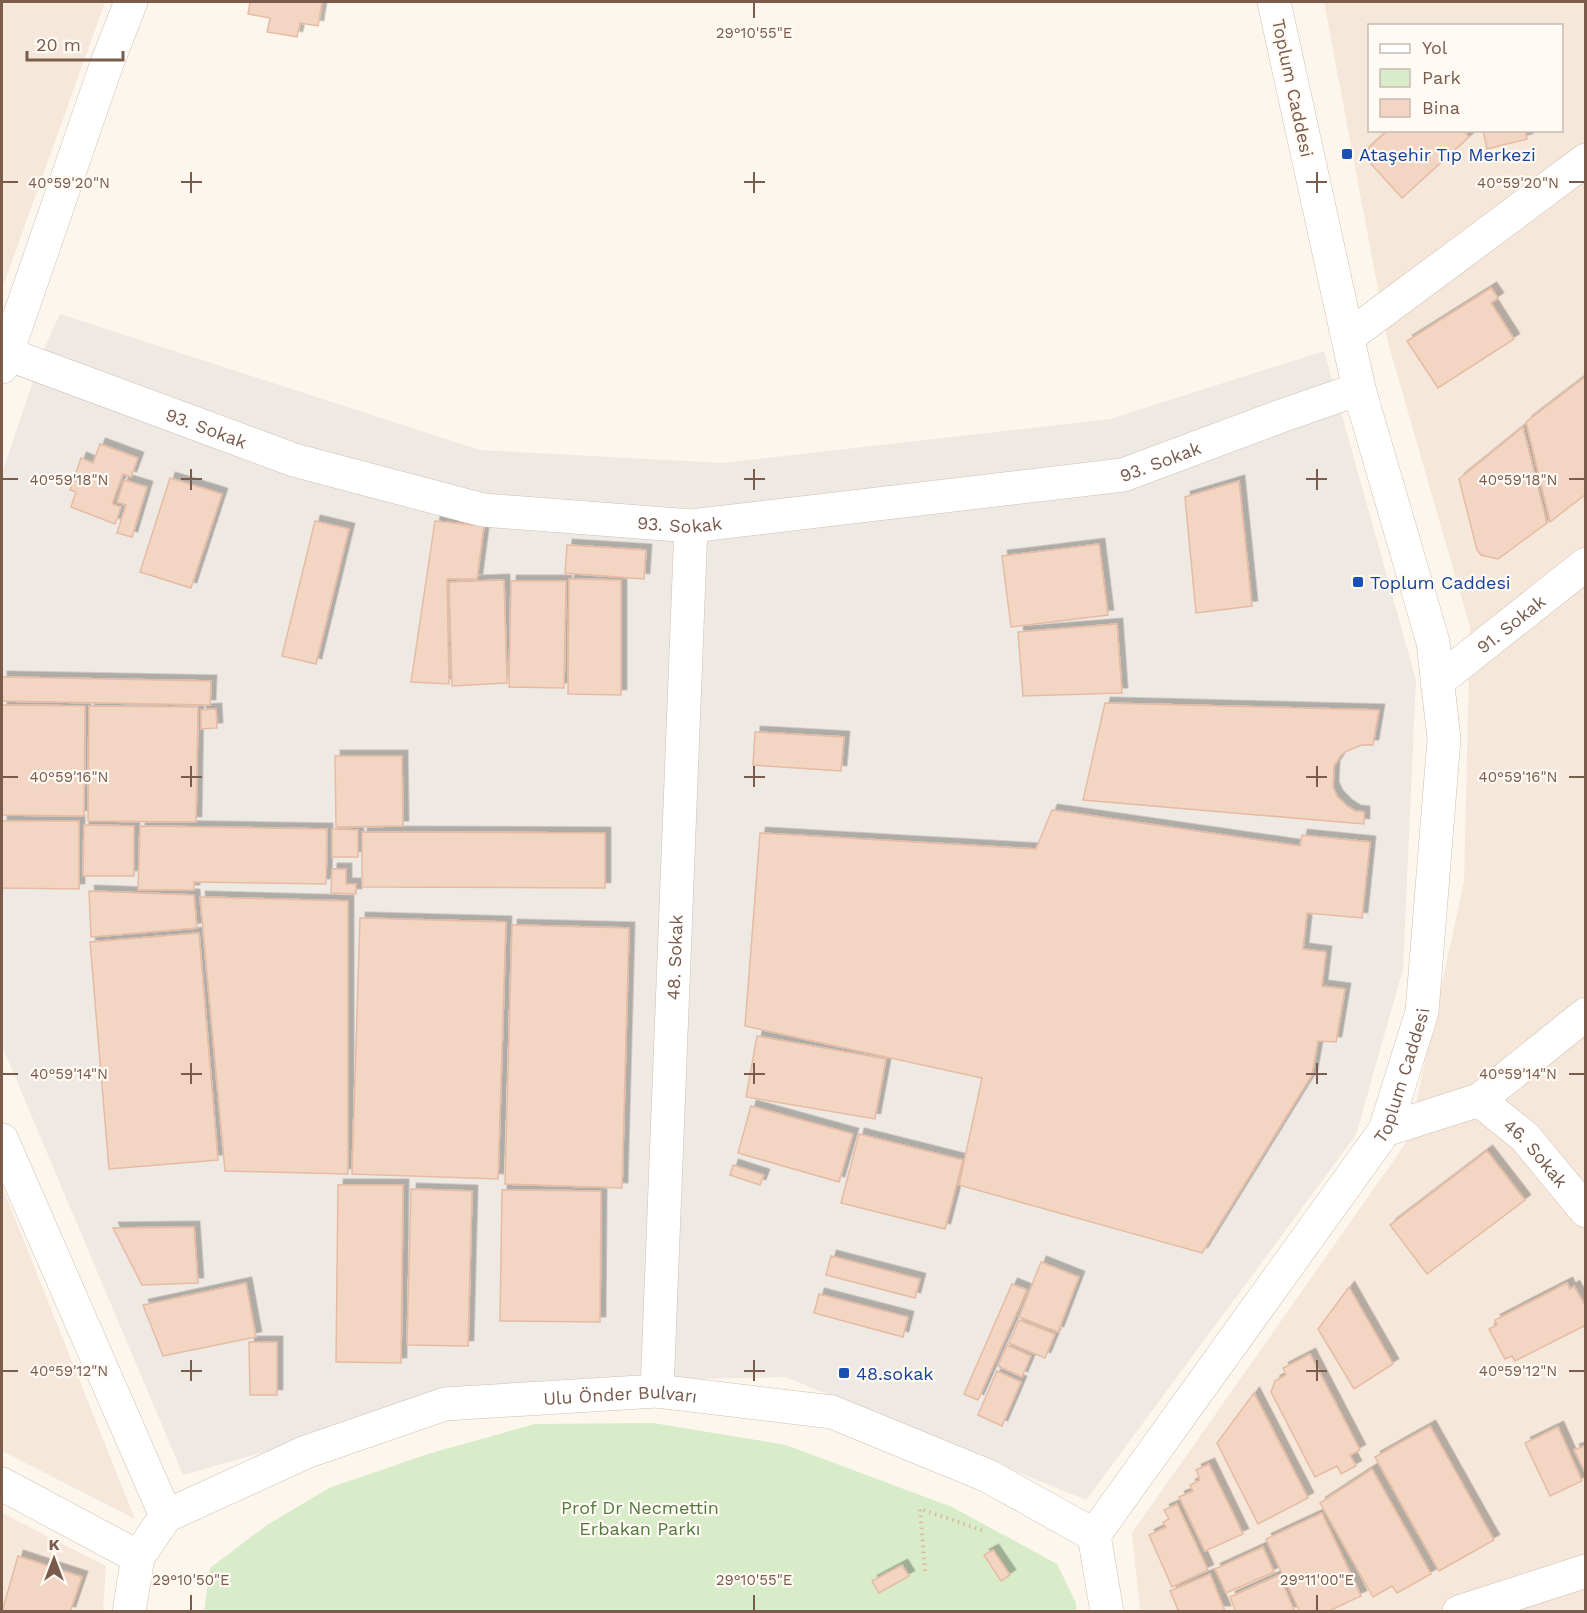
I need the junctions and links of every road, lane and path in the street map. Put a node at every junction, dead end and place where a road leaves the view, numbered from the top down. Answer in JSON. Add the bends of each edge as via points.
{"nodes":[{"id":1,"x":131,"y":2,"type":"edge"},
{"id":2,"x":1274,"y":2,"type":"edge"},
{"id":3,"x":1586,"y":160,"type":"edge"},
{"id":4,"x":1348,"y":337,"type":"junction"},
{"id":5,"x":3,"y":358,"type":"edge"},
{"id":6,"x":1359,"y":389,"type":"junction"},
{"id":7,"x":691,"y":526,"type":"junction"},
{"id":8,"x":1586,"y":564,"type":"edge"},
{"id":9,"x":1437,"y":682,"type":"junction"},
{"id":10,"x":1586,"y":1014,"type":"edge"},
{"id":11,"x":1479,"y":1100,"type":"junction"},
{"id":12,"x":1385,"y":1130,"type":"junction"},
{"id":13,"x":2,"y":1140,"type":"edge"},
{"id":14,"x":1586,"y":1211,"type":"edge"},
{"id":15,"x":657,"y":1391,"type":"junction"},
{"id":16,"x":2,"y":1484,"type":"edge"},
{"id":17,"x":166,"y":1516,"type":"junction"},
{"id":18,"x":985,"y":1531,"type":"dead end"},
{"id":19,"x":1094,"y":1535,"type":"junction"},
{"id":20,"x":138,"y":1557,"type":"junction"},
{"id":21,"x":1586,"y":1570,"type":"edge"},
{"id":22,"x":924,"y":1571,"type":"dead end"},
{"id":23,"x":129,"y":1611,"type":"edge"},
{"id":24,"x":1107,"y":1611,"type":"edge"},
{"id":25,"x":1459,"y":1611,"type":"edge"}],
"edges":[{"from":1,"to":5,"type":"street"},
{"from":2,"to":4,"type":"street","name":"Toplum Caddesi"},
{"from":3,"to":4,"type":"street"},
{"from":4,"to":6,"type":"street","name":"Toplum Caddesi"},
{"from":5,"to":7,"type":"street","name":"93. Sokak","via":[[294,460],[483,510]]},
{"from":6,"to":7,"type":"street","name":"93. Sokak","via":[[1124,475]]},
{"from":6,"to":9,"type":"street","name":"Toplum Caddesi","via":[[1433,642]]},
{"from":7,"to":15,"type":"street","name":"48. Sokak"},
{"from":8,"to":9,"type":"street","name":"91. Sokak"},
{"from":9,"to":12,"type":"street","name":"Toplum Caddesi","via":[[1443,739],[1422,1012]]},
{"from":10,"to":11,"type":"street"},
{"from":11,"to":12,"type":"street"},
{"from":11,"to":14,"type":"street","name":"46. Sokak","via":[[1525,1137]]},
{"from":12,"to":19,"type":"street","name":"Toplum Caddesi"},
{"from":13,"to":17,"type":"street"},
{"from":15,"to":17,"type":"street","name":"Ulu Önder Bulvarı","via":[[445,1404],[306,1452]]},
{"from":15,"to":19,"type":"street","name":"Ulu Önder Bulvarı","via":[[832,1412],[988,1476]]},
{"from":16,"to":20,"type":"street"},
{"from":17,"to":20,"type":"street"},
{"from":18,"to":22,"type":"path","via":[[920,1509]]},
{"from":19,"to":24,"type":"street"},
{"from":20,"to":23,"type":"street"},
{"from":21,"to":25,"type":"street"}]}
